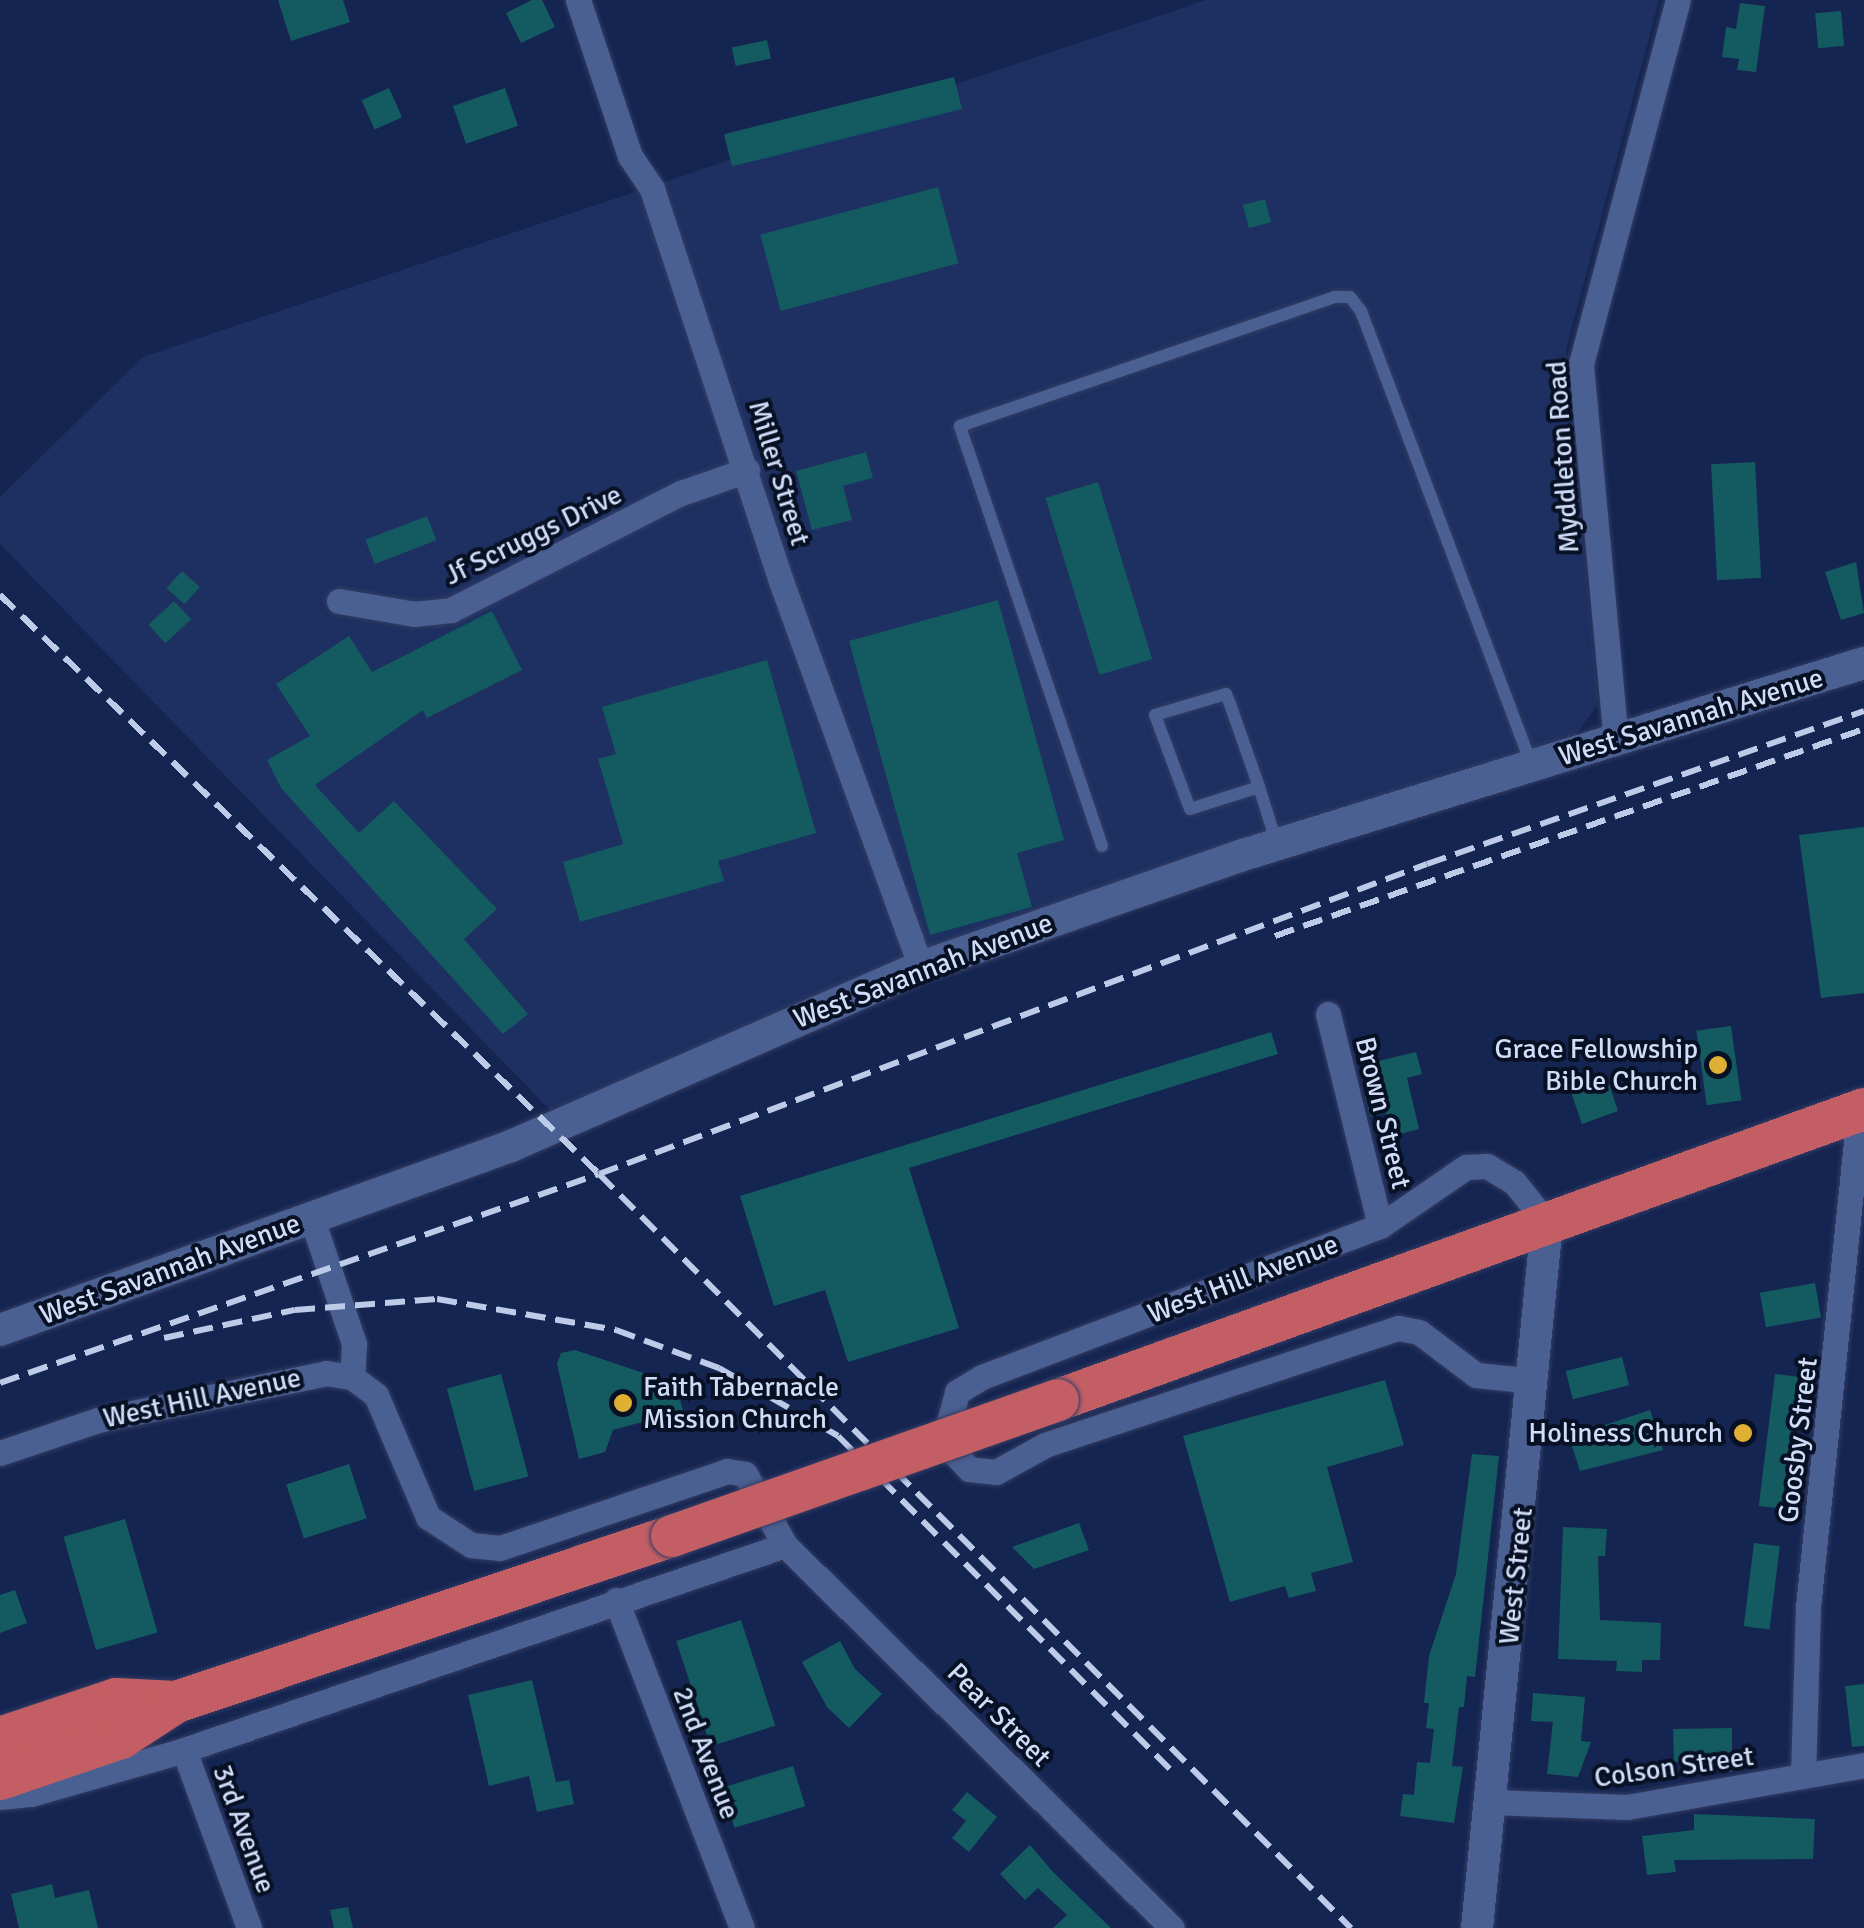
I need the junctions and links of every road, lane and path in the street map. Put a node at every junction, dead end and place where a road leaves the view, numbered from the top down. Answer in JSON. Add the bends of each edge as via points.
{"nodes":[{"id":1,"x":578,"y":0,"type":"edge"},
{"id":2,"x":1678,"y":0,"type":"edge"},
{"id":3,"x":747,"y":470,"type":"junction"},
{"id":4,"x":338,"y":601,"type":"dead end"},
{"id":5,"x":1864,"y":662,"type":"edge"},
{"id":6,"x":1616,"y":742,"type":"junction"},
{"id":7,"x":1532,"y":766,"type":"junction"},
{"id":8,"x":1258,"y":787,"type":"junction"},
{"id":9,"x":1278,"y":844,"type":"junction"},
{"id":10,"x":1102,"y":846,"type":"dead end"},
{"id":11,"x":921,"y":966,"type":"junction"},
{"id":12,"x":1328,"y":1014,"type":"dead end"},
{"id":13,"x":1862,"y":1110,"type":"edge"},
{"id":14,"x":312,"y":1219,"type":"junction"},
{"id":15,"x":1548,"y":1223,"type":"junction"},
{"id":16,"x":1380,"y":1226,"type":"junction"},
{"id":17,"x":0,"y":1330,"type":"edge"},
{"id":18,"x":352,"y":1378,"type":"junction"},
{"id":19,"x":1534,"y":1381,"type":"junction"},
{"id":20,"x":0,"y":1453,"type":"edge"},
{"id":21,"x":785,"y":1545,"type":"junction"},
{"id":22,"x":616,"y":1600,"type":"junction"},
{"id":23,"x":176,"y":1702,"type":"junction"},
{"id":24,"x":0,"y":1738,"type":"edge"},
{"id":25,"x":184,"y":1750,"type":"junction"},
{"id":26,"x":1864,"y":1765,"type":"edge"},
{"id":27,"x":1804,"y":1776,"type":"junction"},
{"id":28,"x":0,"y":1779,"type":"edge"},
{"id":29,"x":0,"y":1796,"type":"edge"},
{"id":30,"x":1491,"y":1802,"type":"junction"},
{"id":31,"x":249,"y":1928,"type":"edge"},
{"id":32,"x":742,"y":1928,"type":"edge"},
{"id":33,"x":1172,"y":1928,"type":"edge"},
{"id":34,"x":1478,"y":1928,"type":"edge"}],
"edges":[{"from":1,"to":3,"type":"street","name":"Miller Street","via":[[630,156],[652,189]]},
{"from":2,"to":6,"type":"street","name":"Myddleton Road","via":[[1581,364]]},
{"from":3,"to":4,"type":"street","name":"Jf Scruggs Drive","via":[[682,493],[452,610],[414,614]]},
{"from":3,"to":11,"type":"street","name":"Miller Street"},
{"from":5,"to":6,"type":"street","name":"West Savannah Avenue"},
{"from":6,"to":7,"type":"street","name":"West Savannah Avenue"},
{"from":7,"to":9,"type":"street","name":"West Savannah Avenue"},
{"from":7,"to":10,"type":"lane","via":[[1361,311],[1350,297],[1334,296],[960,426]]},
{"from":8,"to":8,"type":"lane","via":[[1226,694],[1155,715],[1190,809]]},
{"from":8,"to":9,"type":"lane"},
{"from":9,"to":11,"type":"street","name":"West Savannah Avenue"},
{"from":11,"to":14,"type":"street","name":"West Savannah Avenue","via":[[511,1146]]},
{"from":12,"to":16,"type":"street","name":"Brown Street"},
{"from":13,"to":15,"type":"highway","name":"West Hill Avenue"},
{"from":13,"to":27,"type":"street","name":"Goosby Street","via":[[1808,1607]]},
{"from":14,"to":17,"type":"street","name":"West Savannah Avenue"},
{"from":14,"to":18,"type":"street","via":[[354,1344]]},
{"from":15,"to":16,"type":"street","name":"West Hill Avenue","via":[[1514,1182],[1487,1166],[1466,1166]]},
{"from":15,"to":19,"type":"street","name":"West Street"},
{"from":15,"to":23,"type":"highway","name":"West Hill Avenue","bridge":true,"via":[[672,1536]]},
{"from":16,"to":19,"type":"street","name":"West Hill Avenue","via":[[982,1377],[957,1392],[949,1409],[953,1452],[969,1469],[996,1472],[1046,1446],[1398,1328],[1419,1332],[1476,1375]]},
{"from":18,"to":20,"type":"street","name":"West Hill Avenue","via":[[326,1373],[257,1383],[98,1420]]},
{"from":18,"to":21,"type":"street","via":[[376,1395],[392,1424],[428,1517],[471,1545],[500,1548],[727,1471],[745,1474],[758,1487]]},
{"from":19,"to":30,"type":"street","name":"West Street"},
{"from":21,"to":22,"type":"street"},
{"from":21,"to":33,"type":"street","name":"Pear Street"},
{"from":22,"to":25,"type":"street"},
{"from":22,"to":32,"type":"street","name":"2nd Avenue"},
{"from":23,"to":24,"type":"highway","name":"West Hill Avenue","via":[[116,1698]]},
{"from":23,"to":28,"type":"highway","name":"West Hill Avenue","via":[[121,1738]]},
{"from":25,"to":29,"type":"street","via":[[31,1794]]},
{"from":25,"to":31,"type":"street","name":"3rd Avenue"},
{"from":26,"to":27,"type":"street","name":"Colson Street"},
{"from":27,"to":30,"type":"street","name":"Colson Street","via":[[1628,1807]]},
{"from":30,"to":34,"type":"street","name":"West Street"}]}
